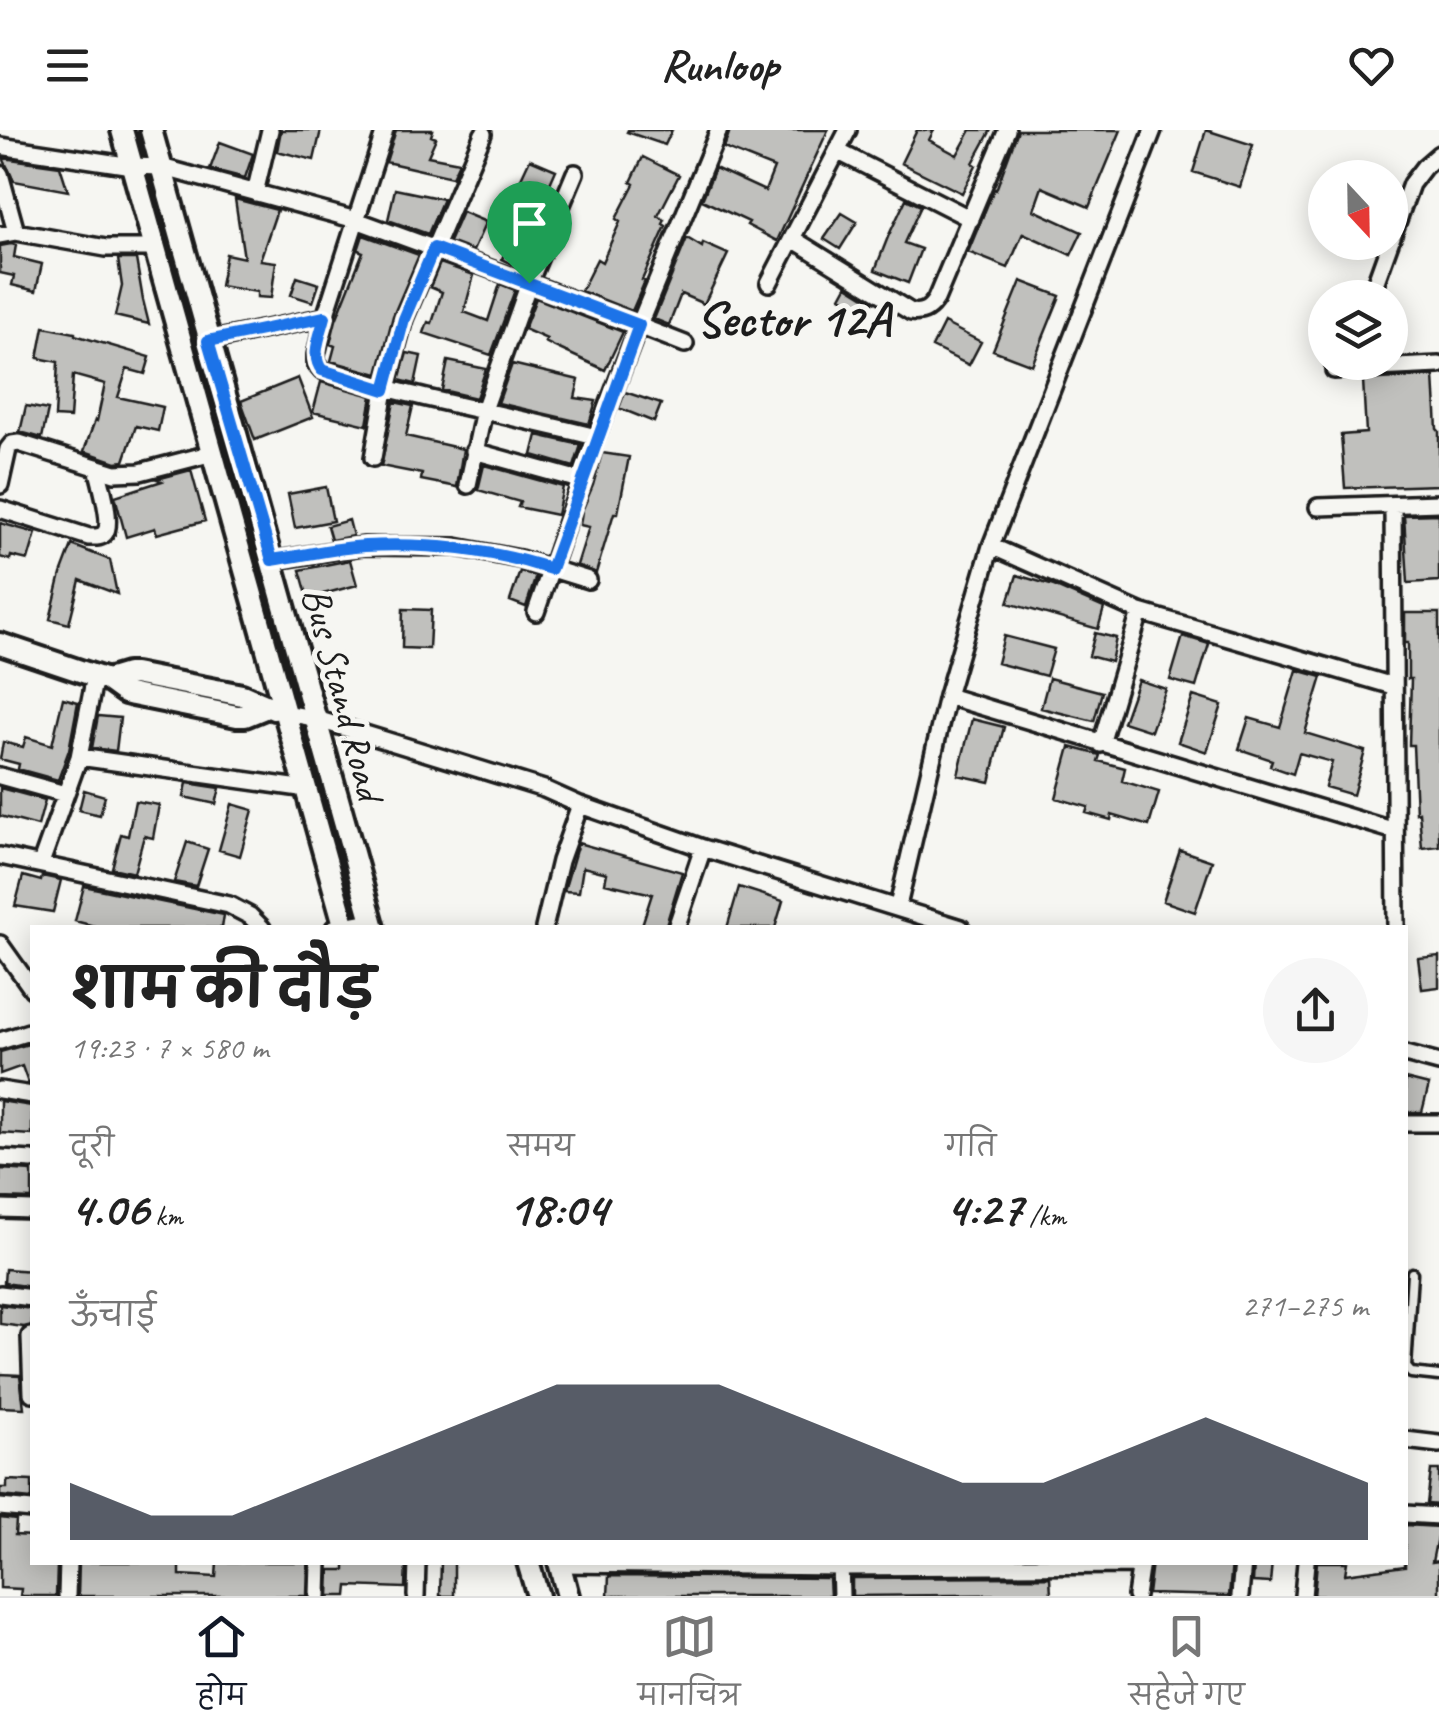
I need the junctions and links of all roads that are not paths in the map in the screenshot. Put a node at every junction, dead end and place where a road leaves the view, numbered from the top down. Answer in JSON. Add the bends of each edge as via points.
{"nodes":[{"id":1,"x":122,"y":130,"type":"edge"},
{"id":2,"x":150,"y":130,"type":"edge"},
{"id":3,"x":270,"y":130,"type":"edge"},
{"id":4,"x":385,"y":130,"type":"edge"},
{"id":5,"x":719,"y":130,"type":"edge"},
{"id":6,"x":848,"y":130,"type":"edge"},
{"id":7,"x":1007,"y":130,"type":"edge"},
{"id":8,"x":1153,"y":130,"type":"edge"},
{"id":9,"x":483,"y":134,"type":"dead end"},
{"id":10,"x":0,"y":146,"type":"edge"},
{"id":11,"x":838,"y":151,"type":"junction"},
{"id":12,"x":1439,"y":154,"type":"edge"},
{"id":13,"x":132,"y":166,"type":"junction"},
{"id":14,"x":161,"y":167,"type":"junction"},
{"id":15,"x":575,"y":173,"type":"dead end"},
{"id":16,"x":0,"y":174,"type":"edge"},
{"id":17,"x":254,"y":193,"type":"junction"},
{"id":18,"x":972,"y":219,"type":"junction"},
{"id":19,"x":356,"y":220,"type":"junction"},
{"id":20,"x":8,"y":234,"type":"edge"},
{"id":21,"x":794,"y":239,"type":"junction"},
{"id":22,"x":155,"y":248,"type":"junction"},
{"id":23,"x":434,"y":248,"type":"junction"},
{"id":24,"x":1376,"y":280,"type":"edge"},
{"id":25,"x":529,"y":283,"type":"junction"},
{"id":26,"x":769,"y":283,"type":"dead end"},
{"id":27,"x":325,"y":317,"type":"junction"},
{"id":28,"x":639,"y":325,"type":"junction"},
{"id":29,"x":208,"y":341,"type":"junction"},
{"id":30,"x":685,"y":344,"type":"dead end"},
{"id":31,"x":1408,"y":365,"type":"edge"},
{"id":32,"x":1439,"y":365,"type":"edge"},
{"id":33,"x":385,"y":390,"type":"junction"},
{"id":34,"x":484,"y":410,"type":"junction"},
{"id":35,"x":596,"y":438,"type":"junction"},
{"id":36,"x":474,"y":451,"type":"junction"},
{"id":37,"x":213,"y":454,"type":"junction"},
{"id":38,"x":374,"y":458,"type":"dead end"},
{"id":39,"x":97,"y":468,"type":"junction"},
{"id":40,"x":583,"y":481,"type":"junction"},
{"id":41,"x":0,"y":485,"type":"edge"},
{"id":42,"x":468,"y":485,"type":"dead end"},
{"id":43,"x":1439,"y":504,"type":"edge"},
{"id":44,"x":1318,"y":506,"type":"dead end"},
{"id":45,"x":1394,"y":506,"type":"junction"},
{"id":46,"x":0,"y":509,"type":"edge"},
{"id":47,"x":990,"y":546,"type":"junction"},
{"id":48,"x":272,"y":560,"type":"junction"},
{"id":49,"x":551,"y":569,"type":"junction"},
{"id":50,"x":588,"y":580,"type":"dead end"},
{"id":51,"x":536,"y":612,"type":"dead end"},
{"id":52,"x":1140,"y":612,"type":"junction"},
{"id":53,"x":0,"y":644,"type":"edge"},
{"id":54,"x":101,"y":678,"type":"junction"},
{"id":55,"x":1393,"y":686,"type":"junction"},
{"id":56,"x":947,"y":696,"type":"junction"},
{"id":57,"x":277,"y":710,"type":"junction"},
{"id":58,"x":314,"y":718,"type":"junction"},
{"id":59,"x":1101,"y":744,"type":"junction"},
{"id":60,"x":79,"y":758,"type":"junction"},
{"id":61,"x":0,"y":776,"type":"edge"},
{"id":62,"x":307,"y":789,"type":"junction"},
{"id":63,"x":65,"y":794,"type":"junction"},
{"id":64,"x":580,"y":805,"type":"junction"},
{"id":65,"x":1395,"y":831,"type":"junction"},
{"id":66,"x":703,"y":848,"type":"junction"},
{"id":67,"x":0,"y":856,"type":"edge"},
{"id":68,"x":40,"y":863,"type":"junction"},
{"id":69,"x":898,"y":906,"type":"junction"},
{"id":70,"x":372,"y":924,"type":"edge"},
{"id":71,"x":259,"y":925,"type":"edge"},
{"id":72,"x":341,"y":925,"type":"edge"},
{"id":73,"x":545,"y":925,"type":"edge"},
{"id":74,"x":677,"y":925,"type":"edge"},
{"id":75,"x":949,"y":925,"type":"edge"},
{"id":76,"x":1396,"y":925,"type":"edge"},
{"id":77,"x":0,"y":944,"type":"edge"},
{"id":78,"x":30,"y":986,"type":"edge"},
{"id":79,"x":30,"y":1032,"type":"edge"},
{"id":80,"x":0,"y":1041,"type":"edge"},
{"id":81,"x":1408,"y":1055,"type":"edge"},
{"id":82,"x":1439,"y":1063,"type":"edge"},
{"id":83,"x":0,"y":1090,"type":"edge"},
{"id":84,"x":30,"y":1095,"type":"edge"},
{"id":85,"x":1408,"y":1123,"type":"edge"},
{"id":86,"x":1439,"y":1124,"type":"edge"},
{"id":87,"x":0,"y":1158,"type":"edge"},
{"id":88,"x":30,"y":1160,"type":"edge"},
{"id":89,"x":0,"y":1208,"type":"edge"},
{"id":90,"x":30,"y":1210,"type":"edge"},
{"id":91,"x":1412,"y":1273,"type":"dead end"},
{"id":92,"x":0,"y":1294,"type":"edge"},
{"id":93,"x":30,"y":1298,"type":"edge"},
{"id":94,"x":1408,"y":1335,"type":"edge"},
{"id":95,"x":1408,"y":1369,"type":"edge"},
{"id":96,"x":1439,"y":1376,"type":"edge"},
{"id":97,"x":1408,"y":1440,"type":"edge"},
{"id":98,"x":1439,"y":1444,"type":"edge"},
{"id":99,"x":0,"y":1508,"type":"edge"},
{"id":100,"x":30,"y":1510,"type":"edge"},
{"id":101,"x":1408,"y":1514,"type":"edge"},
{"id":102,"x":1439,"y":1516,"type":"edge"},
{"id":103,"x":68,"y":1565,"type":"edge"},
{"id":104,"x":319,"y":1565,"type":"edge"},
{"id":105,"x":417,"y":1565,"type":"edge"},
{"id":106,"x":529,"y":1565,"type":"edge"},
{"id":107,"x":560,"y":1565,"type":"edge"},
{"id":108,"x":840,"y":1565,"type":"edge"},
{"id":109,"x":1141,"y":1565,"type":"edge"},
{"id":110,"x":1243,"y":1565,"type":"edge"},
{"id":111,"x":1306,"y":1565,"type":"edge"},
{"id":112,"x":67,"y":1596,"type":"edge"},
{"id":113,"x":318,"y":1596,"type":"edge"},
{"id":114,"x":416,"y":1596,"type":"edge"},
{"id":115,"x":538,"y":1596,"type":"edge"},
{"id":116,"x":568,"y":1596,"type":"edge"},
{"id":117,"x":841,"y":1596,"type":"edge"},
{"id":118,"x":1136,"y":1596,"type":"edge"},
{"id":119,"x":1240,"y":1596,"type":"edge"},
{"id":120,"x":1304,"y":1596,"type":"edge"}],
"edges":[{"from":1,"to":13,"type":"street","name":"Bus Stand Road"},
{"from":2,"to":14,"type":"street","name":"Bus Stand Road"},
{"from":3,"to":17,"type":"street"},
{"from":4,"to":19,"type":"street"},
{"from":5,"to":28,"type":"street"},
{"from":6,"to":11,"type":"street"},
{"from":7,"to":18,"type":"street"},
{"from":8,"to":47,"type":"street"},
{"from":9,"to":23,"type":"street"},
{"from":10,"to":13,"type":"street"},
{"from":11,"to":18,"type":"street"},
{"from":11,"to":21,"type":"street"},
{"from":12,"to":24,"type":"street","via":[[1411,184]]},
{"from":13,"to":14,"type":"street"},
{"from":13,"to":22,"type":"street","name":"Bus Stand Road"},
{"from":14,"to":17,"type":"street"},
{"from":14,"to":29,"type":"street","name":"Bus Stand Road"},
{"from":15,"to":25,"type":"street"},
{"from":16,"to":20,"type":"street"},
{"from":17,"to":19,"type":"street"},
{"from":18,"to":21,"type":"street","via":[[936,300],[918,313]]},
{"from":19,"to":23,"type":"street"},
{"from":19,"to":27,"type":"street"},
{"from":20,"to":22,"type":"street"},
{"from":21,"to":26,"type":"street"},
{"from":22,"to":37,"type":"street","name":"Bus Stand Road"},
{"from":23,"to":25,"type":"street"},
{"from":23,"to":33,"type":"street","via":[[404,319]]},
{"from":25,"to":28,"type":"street"},
{"from":25,"to":34,"type":"street"},
{"from":27,"to":29,"type":"street"},
{"from":27,"to":33,"type":"street","via":[[316,364]]},
{"from":28,"to":30,"type":"street"},
{"from":28,"to":35,"type":"street"},
{"from":29,"to":48,"type":"street","name":"Bus Stand Road"},
{"from":31,"to":32,"type":"street"},
{"from":33,"to":34,"type":"street"},
{"from":33,"to":38,"type":"street"},
{"from":34,"to":35,"type":"street"},
{"from":34,"to":36,"type":"street"},
{"from":35,"to":40,"type":"street"},
{"from":36,"to":40,"type":"street"},
{"from":36,"to":42,"type":"street"},
{"from":37,"to":39,"type":"street","via":[[140,472]]},
{"from":37,"to":57,"type":"street","name":"Bus Stand Road"},
{"from":39,"to":41,"type":"street","via":[[12,444]]},
{"from":39,"to":46,"type":"street","via":[[108,521],[100,536]]},
{"from":40,"to":49,"type":"street"},
{"from":43,"to":45,"type":"street"},
{"from":44,"to":45,"type":"street"},
{"from":45,"to":55,"type":"street"},
{"from":47,"to":52,"type":"street"},
{"from":47,"to":56,"type":"street"},
{"from":48,"to":49,"type":"street","via":[[363,546],[456,547]]},
{"from":48,"to":58,"type":"street","name":"Bus Stand Road"},
{"from":49,"to":50,"type":"street"},
{"from":49,"to":51,"type":"street"},
{"from":52,"to":55,"type":"street"},
{"from":52,"to":59,"type":"street"},
{"from":53,"to":54,"type":"street"},
{"from":54,"to":57,"type":"street","via":[[125,693],[238,716]]},
{"from":54,"to":60,"type":"street"},
{"from":55,"to":65,"type":"street"},
{"from":56,"to":59,"type":"street"},
{"from":56,"to":69,"type":"street"},
{"from":57,"to":58,"type":"street"},
{"from":57,"to":62,"type":"street","name":"Bus Stand Road"},
{"from":58,"to":64,"type":"street"},
{"from":58,"to":70,"type":"street","name":"Bus Stand Road"},
{"from":59,"to":65,"type":"street"},
{"from":60,"to":62,"type":"street"},
{"from":60,"to":63,"type":"street"},
{"from":61,"to":63,"type":"street"},
{"from":62,"to":72,"type":"street","name":"Bus Stand Road"},
{"from":63,"to":68,"type":"street"},
{"from":64,"to":66,"type":"street"},
{"from":64,"to":73,"type":"street"},
{"from":65,"to":76,"type":"street"},
{"from":66,"to":69,"type":"street"},
{"from":66,"to":74,"type":"street"},
{"from":67,"to":68,"type":"street"},
{"from":68,"to":71,"type":"street","via":[[229,905]]},
{"from":69,"to":75,"type":"street"},
{"from":77,"to":78,"type":"street"},
{"from":79,"to":80,"type":"street"},
{"from":81,"to":82,"type":"street"},
{"from":83,"to":84,"type":"street"},
{"from":85,"to":86,"type":"street"},
{"from":87,"to":88,"type":"street"},
{"from":89,"to":90,"type":"street"},
{"from":91,"to":94,"type":"lane"},
{"from":92,"to":93,"type":"street"},
{"from":95,"to":96,"type":"lane"},
{"from":97,"to":98,"type":"street"},
{"from":99,"to":100,"type":"street"},
{"from":101,"to":102,"type":"street"},
{"from":103,"to":112,"type":"street"},
{"from":104,"to":113,"type":"street"},
{"from":105,"to":114,"type":"street"},
{"from":106,"to":115,"type":"street"},
{"from":107,"to":116,"type":"street"},
{"from":108,"to":117,"type":"street"},
{"from":109,"to":118,"type":"street"},
{"from":110,"to":119,"type":"street"},
{"from":111,"to":120,"type":"street"}]}
